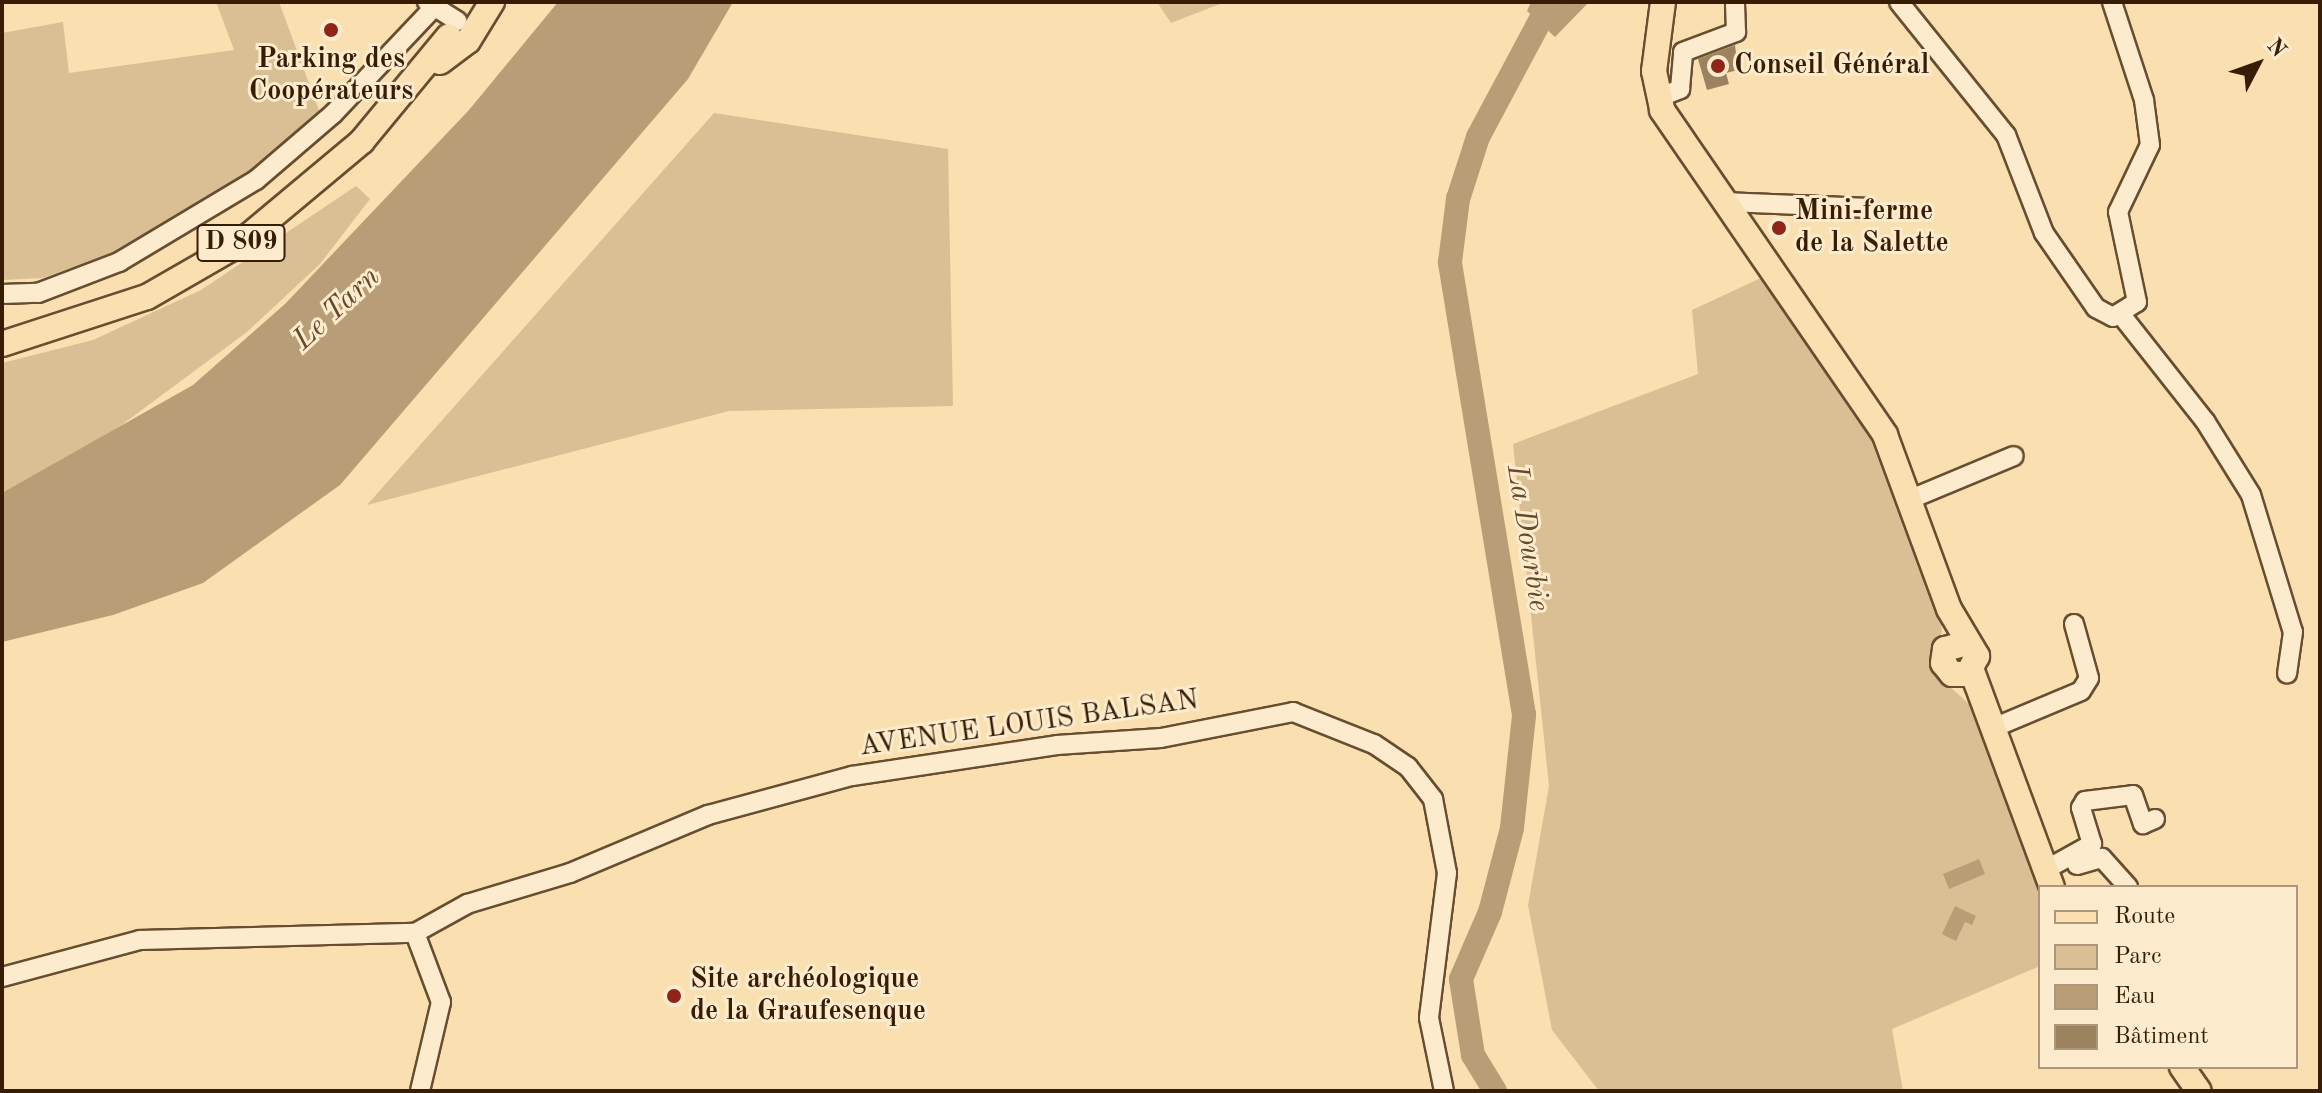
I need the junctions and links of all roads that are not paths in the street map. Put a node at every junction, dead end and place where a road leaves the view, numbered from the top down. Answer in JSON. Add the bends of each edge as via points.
{"nodes":[{"id":1,"x":484,"y":2,"type":"edge"},
{"id":2,"x":492,"y":2,"type":"edge"},
{"id":3,"x":1663,"y":2,"type":"edge"},
{"id":4,"x":1735,"y":2,"type":"edge"},
{"id":5,"x":1899,"y":2,"type":"edge"},
{"id":6,"x":2112,"y":2,"type":"edge"},
{"id":7,"x":433,"y":4,"type":"edge"},
{"id":8,"x":458,"y":31,"type":"junction"},
{"id":9,"x":1657,"y":98,"type":"junction"},
{"id":10,"x":1726,"y":202,"type":"junction"},
{"id":11,"x":1867,"y":208,"type":"dead end"},
{"id":12,"x":2,"y":294,"type":"edge"},
{"id":13,"x":2122,"y":316,"type":"junction"},
{"id":14,"x":8,"y":338,"type":"edge"},
{"id":15,"x":2014,"y":456,"type":"dead end"},
{"id":16,"x":1913,"y":498,"type":"junction"},
{"id":17,"x":2074,"y":624,"type":"dead end"},
{"id":18,"x":2287,"y":674,"type":"dead end"},
{"id":19,"x":1993,"y":728,"type":"junction"},
{"id":20,"x":2155,"y":819,"type":"dead end"},
{"id":21,"x":2049,"y":878,"type":"edge"},
{"id":22,"x":2126,"y":885,"type":"edge"},
{"id":23,"x":415,"y":933,"type":"junction"},
{"id":24,"x":2,"y":977,"type":"edge"},
{"id":25,"x":2183,"y":1069,"type":"edge"},
{"id":26,"x":420,"y":1091,"type":"edge"},
{"id":27,"x":1444,"y":1091,"type":"edge"},
{"id":28,"x":2199,"y":1091,"type":"edge"}],
"edges":[{"from":1,"to":8,"type":"main road","number":"D 809"},
{"from":2,"to":8,"type":"main road","number":"D 809"},
{"from":3,"to":9,"type":"main road"},
{"from":4,"to":9,"type":"street","via":[[1736,32],[1683,52],[1680,89]]},
{"from":5,"to":13,"type":"street","via":[[2006,135],[2044,233],[2096,308]]},
{"from":6,"to":13,"type":"street","via":[[2150,145],[2118,212],[2138,289],[2137,302]]},
{"from":7,"to":8,"type":"street"},
{"from":7,"to":12,"type":"street","via":[[360,88],[256,180],[119,262],[38,293]]},
{"from":8,"to":14,"type":"main road","number":"D 809","via":[[324,178],[239,244],[147,297]]},
{"from":9,"to":10,"type":"main road"},
{"from":10,"to":11,"type":"street"},
{"from":10,"to":16,"type":"main road","via":[[1863,397]]},
{"from":13,"to":18,"type":"street","via":[[2205,421],[2251,495],[2293,632]]},
{"from":15,"to":16,"type":"street"},
{"from":16,"to":19,"type":"main road","via":[[1958,644],[1943,663],[1966,674]]},
{"from":17,"to":19,"type":"street","via":[[2089,678],[2081,691]]},
{"from":19,"to":21,"type":"main road"},
{"from":20,"to":21,"type":"street","via":[[2143,824],[2133,795],[2085,801],[2081,808],[2092,844]]},
{"from":21,"to":22,"type":"street","via":[[2096,856]]},
{"from":23,"to":24,"type":"street","name":"AVENUE LOUIS BALSAN","via":[[140,940]]},
{"from":23,"to":26,"type":"street","via":[[441,1002]]},
{"from":23,"to":27,"type":"street","name":"AVENUE LOUIS BALSAN","via":[[467,904],[570,873],[708,815],[852,776],[1057,745],[1161,738],[1293,712],[1374,744],[1408,767],[1433,799],[1447,873],[1429,1018]]},
{"from":25,"to":28,"type":"main road"}]}
